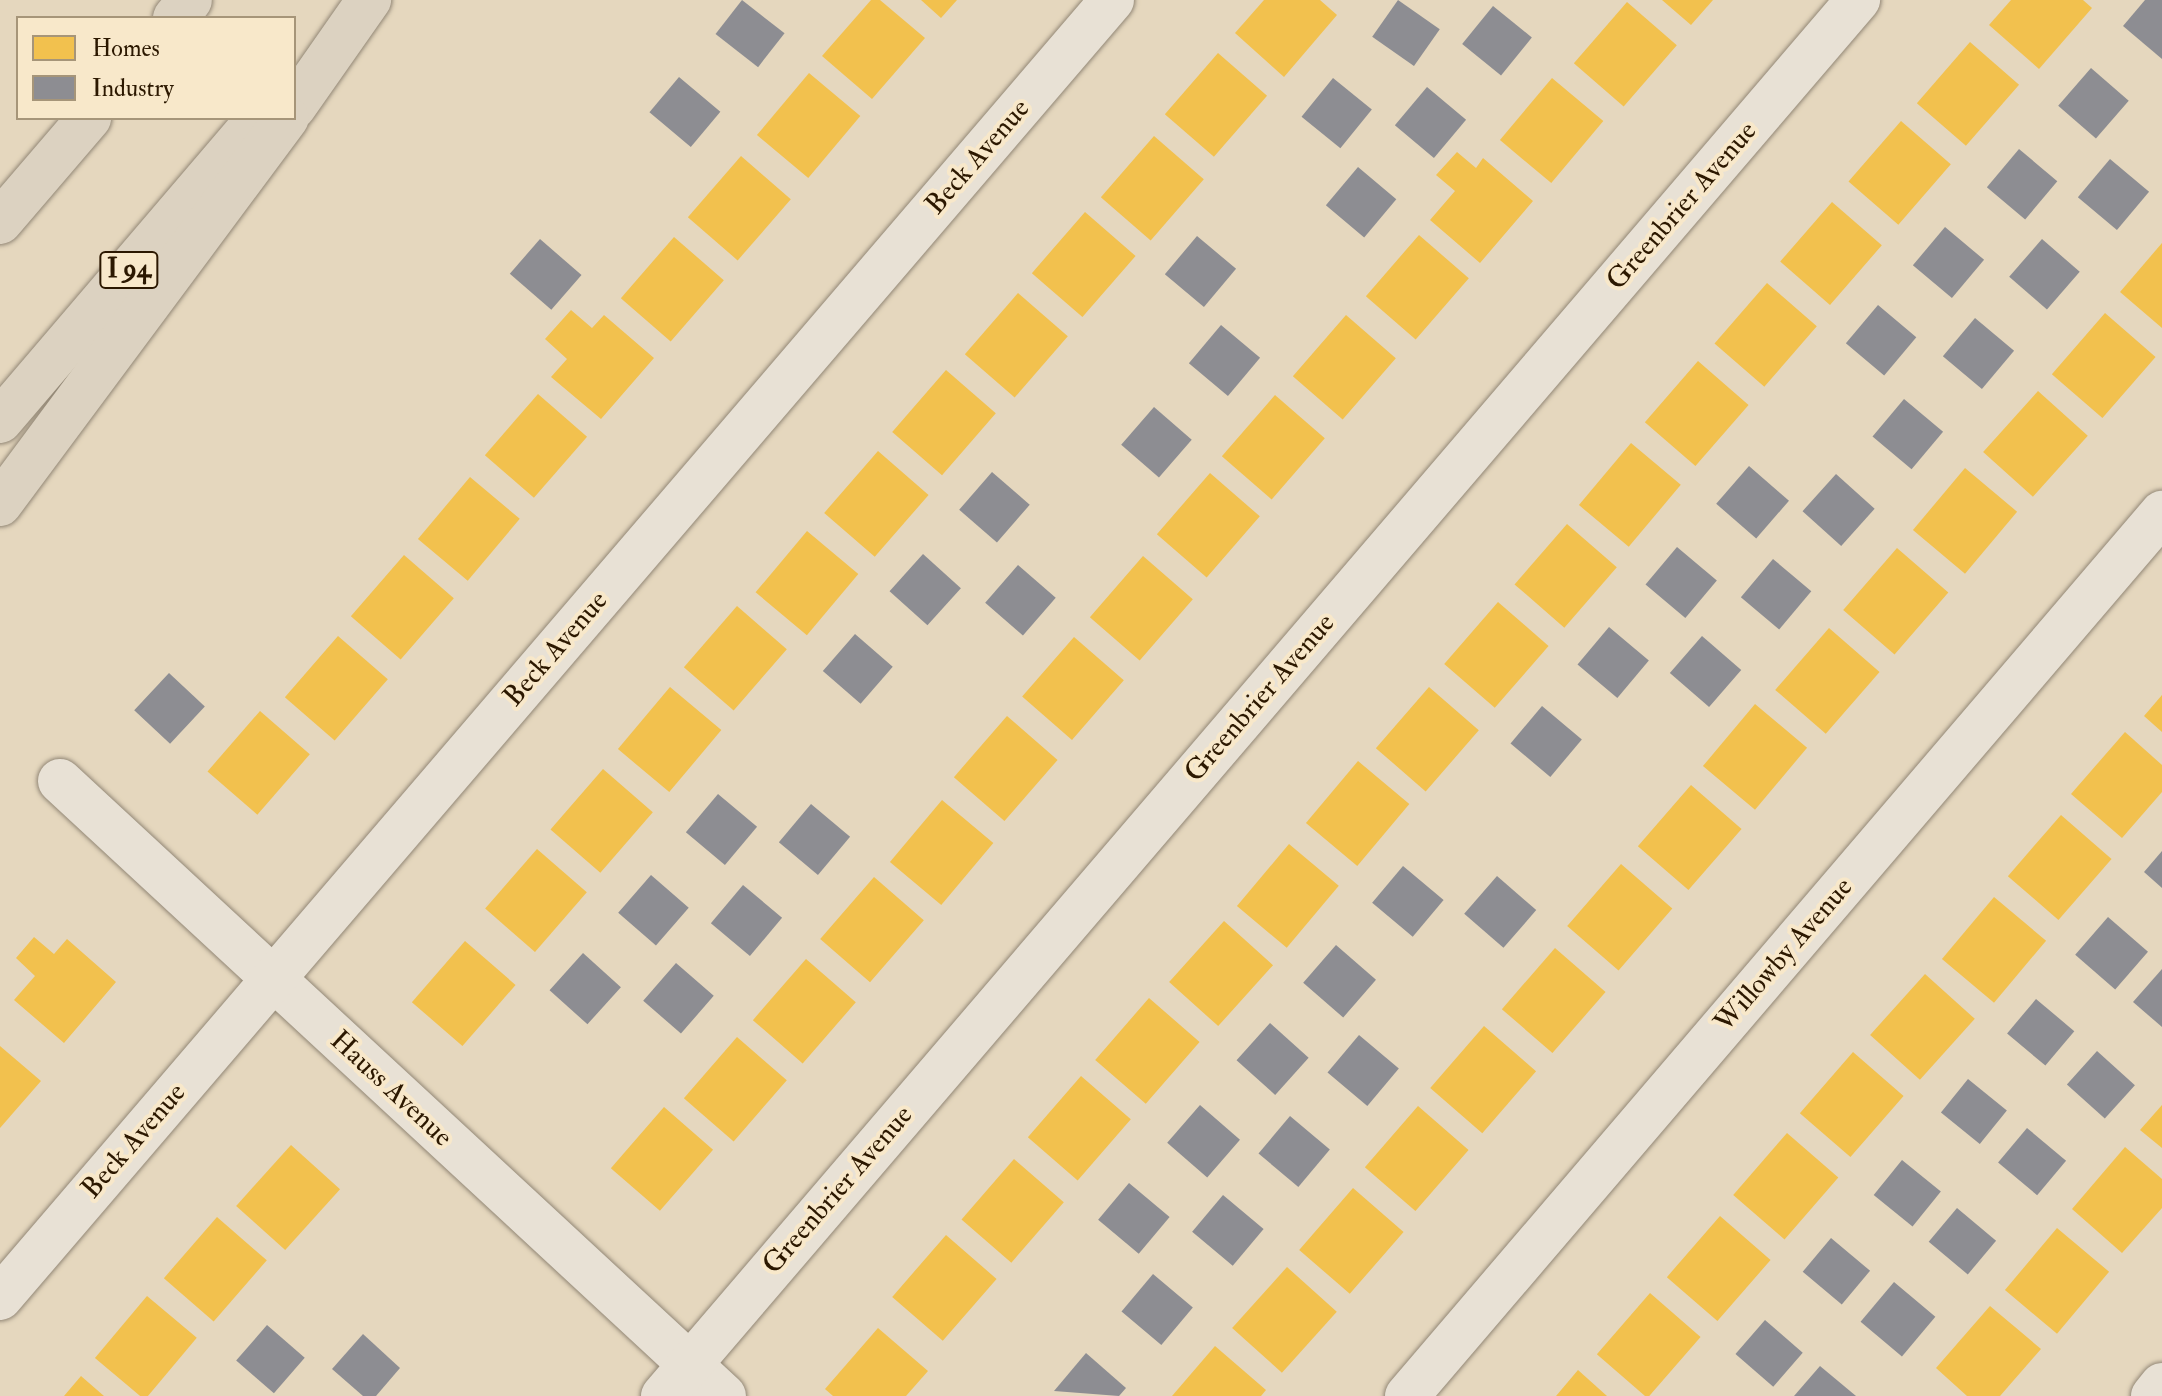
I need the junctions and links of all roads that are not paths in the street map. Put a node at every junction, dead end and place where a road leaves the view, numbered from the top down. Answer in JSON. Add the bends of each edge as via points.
{"nodes":[{"id":1,"x":190,"y":0,"type":"edge"},
{"id":2,"x":358,"y":0,"type":"edge"},
{"id":3,"x":369,"y":0,"type":"edge"},
{"id":4,"x":1112,"y":0,"type":"edge"},
{"id":5,"x":1858,"y":0,"type":"edge"},
{"id":6,"x":177,"y":16,"type":"edge"},
{"id":7,"x":296,"y":73,"type":"edge"},
{"id":8,"x":296,"y":104,"type":"edge"},
{"id":9,"x":256,"y":120,"type":"edge"},
{"id":10,"x":286,"y":120,"type":"edge"},
{"id":11,"x":86,"y":121,"type":"edge"},
{"id":12,"x":0,"y":209,"type":"edge"},
{"id":13,"x":0,"y":222,"type":"edge"},
{"id":14,"x":0,"y":421,"type":"edge"},
{"id":15,"x":0,"y":504,"type":"edge"},
{"id":16,"x":2162,"y":513,"type":"edge"},
{"id":17,"x":60,"y":781,"type":"dead end"},
{"id":18,"x":272,"y":979,"type":"junction"},
{"id":19,"x":0,"y":1298,"type":"edge"},
{"id":20,"x":676,"y":1380,"type":"edge"},
{"id":21,"x":2162,"y":1385,"type":"edge"},
{"id":22,"x":724,"y":1396,"type":"edge"},
{"id":23,"x":1407,"y":1396,"type":"edge"},
{"id":24,"x":2153,"y":1396,"type":"edge"}],
"edges":[{"from":1,"to":6,"type":"highway"},
{"from":2,"to":7,"type":"highway"},
{"from":3,"to":8,"type":"highway"},
{"from":4,"to":18,"type":"street","name":"Beck Avenue"},
{"from":5,"to":20,"type":"street","name":"Greenbrier Avenue"},
{"from":9,"to":14,"type":"highway","number":"I 94"},
{"from":10,"to":15,"type":"highway"},
{"from":11,"to":12,"type":"highway"},
{"from":11,"to":13,"type":"highway"},
{"from":16,"to":23,"type":"street","name":"Willowby Avenue"},
{"from":17,"to":18,"type":"street","name":"Hauss Avenue"},
{"from":18,"to":19,"type":"street","name":"Beck Avenue"},
{"from":18,"to":20,"type":"street","name":"Hauss Avenue"},
{"from":20,"to":22,"type":"street","name":"Hauss Avenue"},
{"from":21,"to":24,"type":"street"}]}
